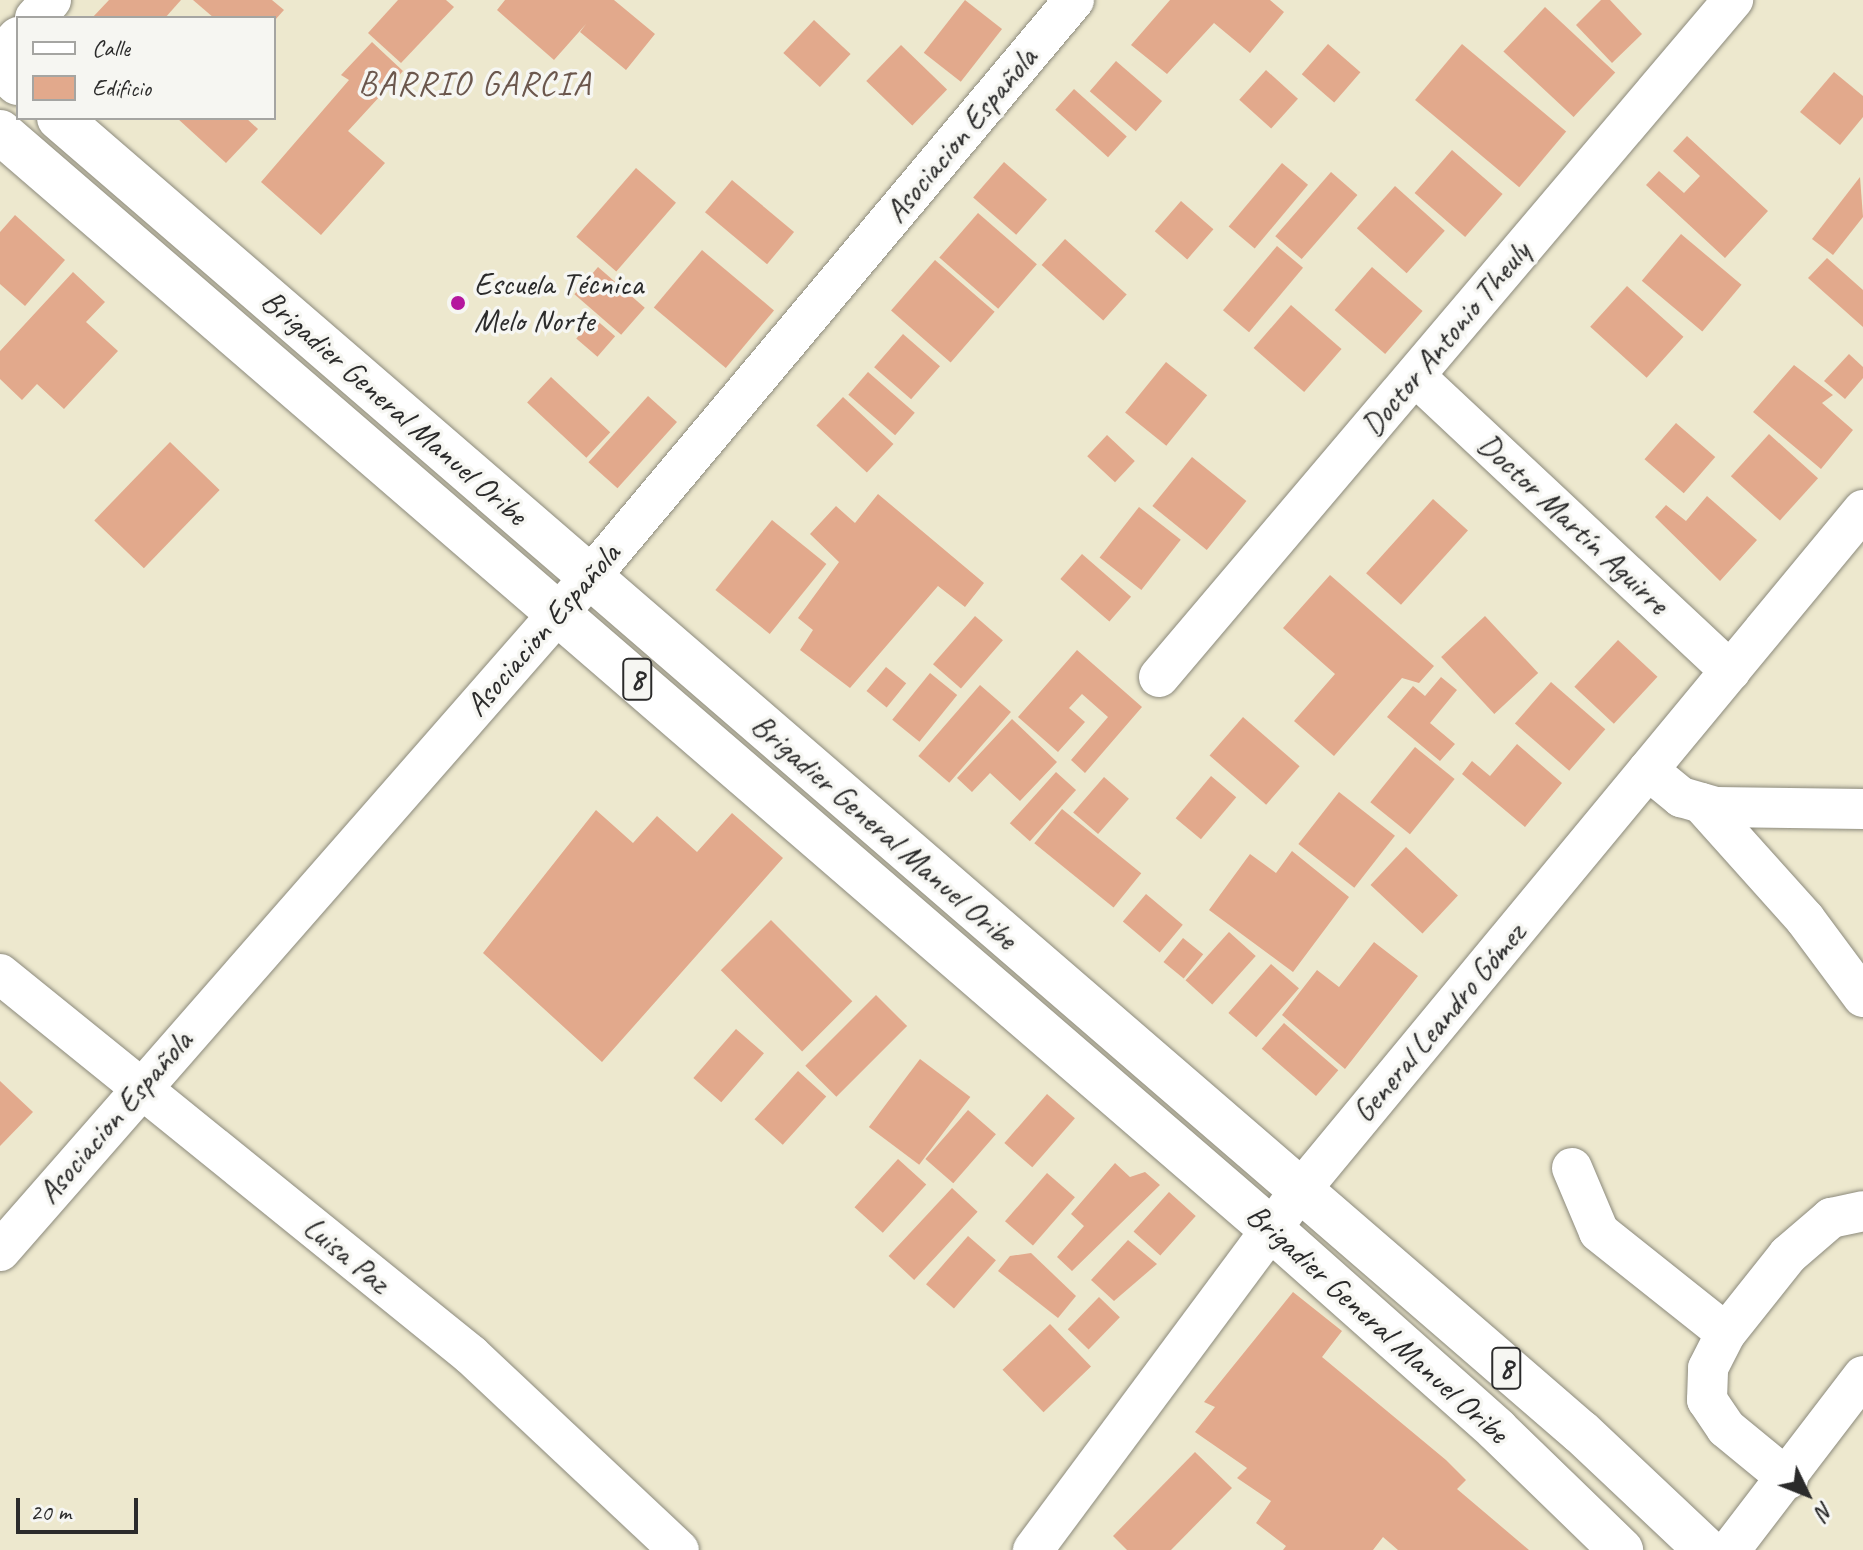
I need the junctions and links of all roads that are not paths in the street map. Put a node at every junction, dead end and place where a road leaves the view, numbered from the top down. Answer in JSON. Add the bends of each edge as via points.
{"nodes":[{"id":1,"x":51,"y":0,"type":"edge"},
{"id":2,"x":1074,"y":0,"type":"edge"},
{"id":3,"x":1733,"y":0,"type":"edge"},
{"id":4,"x":37,"y":16,"type":"edge"},
{"id":5,"x":16,"y":39,"type":"edge"},
{"id":6,"x":0,"y":57,"type":"edge"},
{"id":7,"x":0,"y":67,"type":"edge"},
{"id":8,"x":16,"y":81,"type":"edge"},
{"id":9,"x":61,"y":120,"type":"edge"},
{"id":10,"x":0,"y":132,"type":"edge"},
{"id":11,"x":167,"y":212,"type":"junction"},
{"id":12,"x":136,"y":247,"type":"junction"},
{"id":13,"x":321,"y":346,"type":"junction"},
{"id":14,"x":1415,"y":376,"type":"junction"},
{"id":15,"x":291,"y":379,"type":"junction"},
{"id":16,"x":1863,"y":510,"type":"edge"},
{"id":17,"x":590,"y":577,"type":"junction"},
{"id":18,"x":560,"y":612,"type":"junction"},
{"id":19,"x":1730,"y":671,"type":"junction"},
{"id":20,"x":1159,"y":677,"type":"dead end"},
{"id":21,"x":1648,"y":770,"type":"junction"},
{"id":22,"x":1701,"y":803,"type":"junction"},
{"id":23,"x":1863,"y":809,"type":"edge"},
{"id":24,"x":0,"y":974,"type":"edge"},
{"id":25,"x":1863,"y":997,"type":"edge"},
{"id":26,"x":139,"y":1089,"type":"junction"},
{"id":27,"x":1572,"y":1168,"type":"dead end"},
{"id":28,"x":1299,"y":1192,"type":"junction"},
{"id":29,"x":1863,"y":1211,"type":"edge"},
{"id":30,"x":1271,"y":1229,"type":"junction"},
{"id":31,"x":0,"y":1251,"type":"edge"},
{"id":32,"x":1726,"y":1333,"type":"junction"},
{"id":33,"x":1863,"y":1376,"type":"edge"},
{"id":34,"x":1788,"y":1479,"type":"junction"},
{"id":35,"x":679,"y":1550,"type":"edge"},
{"id":36,"x":1033,"y":1550,"type":"edge"},
{"id":37,"x":1621,"y":1550,"type":"edge"},
{"id":38,"x":1706,"y":1550,"type":"edge"},
{"id":39,"x":1730,"y":1550,"type":"edge"}],
"edges":[{"from":1,"to":4,"type":"street"},
{"from":2,"to":17,"type":"street","name":"Asociacion Española"},
{"from":3,"to":14,"type":"street","name":"Doctor Antonio Theuly"},
{"from":5,"to":6,"type":"street"},
{"from":7,"to":8,"type":"main road"},
{"from":9,"to":11,"type":"main road","name":"Brigadier General Manuel Oribe","number":"8"},
{"from":10,"to":12,"type":"main road","name":"Brigadier General Manuel Oribe","number":"8"},
{"from":11,"to":12,"type":"main road"},
{"from":11,"to":13,"type":"main road","name":"Brigadier General Manuel Oribe","number":"8"},
{"from":12,"to":15,"type":"main road","name":"Brigadier General Manuel Oribe","number":"8"},
{"from":13,"to":15,"type":"main road"},
{"from":13,"to":17,"type":"main road","name":"Brigadier General Manuel Oribe","number":"8"},
{"from":14,"to":19,"type":"street","name":"Doctor Martín Aguirre"},
{"from":14,"to":20,"type":"street","name":"Doctor Antonio Theuly"},
{"from":15,"to":18,"type":"main road","name":"Brigadier General Manuel Oribe","number":"8"},
{"from":16,"to":19,"type":"street","name":"General Leandro Gómez"},
{"from":17,"to":18,"type":"street","name":"Asociacion Española"},
{"from":17,"to":28,"type":"main road","name":"Brigadier General Manuel Oribe","number":"8"},
{"from":18,"to":26,"type":"street","name":"Asociacion Española"},
{"from":18,"to":30,"type":"main road","name":"Brigadier General Manuel Oribe","number":"8"},
{"from":19,"to":21,"type":"street","name":"General Leandro Gómez"},
{"from":21,"to":22,"type":"street","via":[[1681,797]]},
{"from":21,"to":28,"type":"street","name":"General Leandro Gómez"},
{"from":22,"to":23,"type":"street"},
{"from":22,"to":25,"type":"street","via":[[1805,919]]},
{"from":24,"to":26,"type":"street","name":"Luisa Paz"},
{"from":26,"to":31,"type":"street","name":"Asociacion Española"},
{"from":26,"to":35,"type":"street","name":"Luisa Paz","via":[[471,1355]]},
{"from":27,"to":32,"type":"street","via":[[1599,1232]]},
{"from":28,"to":30,"type":"street","name":"General Leandro Gómez"},
{"from":28,"to":38,"type":"main road","name":"Brigadier General Manuel Oribe","number":"8","via":[[1581,1432]]},
{"from":29,"to":32,"type":"street","via":[[1831,1218],[1811,1233]]},
{"from":30,"to":36,"type":"street","name":"General Leandro Gómez"},
{"from":30,"to":37,"type":"main road","name":"Brigadier General Manuel Oribe","number":"8","via":[[1497,1430]]},
{"from":32,"to":34,"type":"street","via":[[1708,1368],[1707,1400],[1726,1428]]},
{"from":33,"to":34,"type":"street"},
{"from":34,"to":39,"type":"street"}]}
